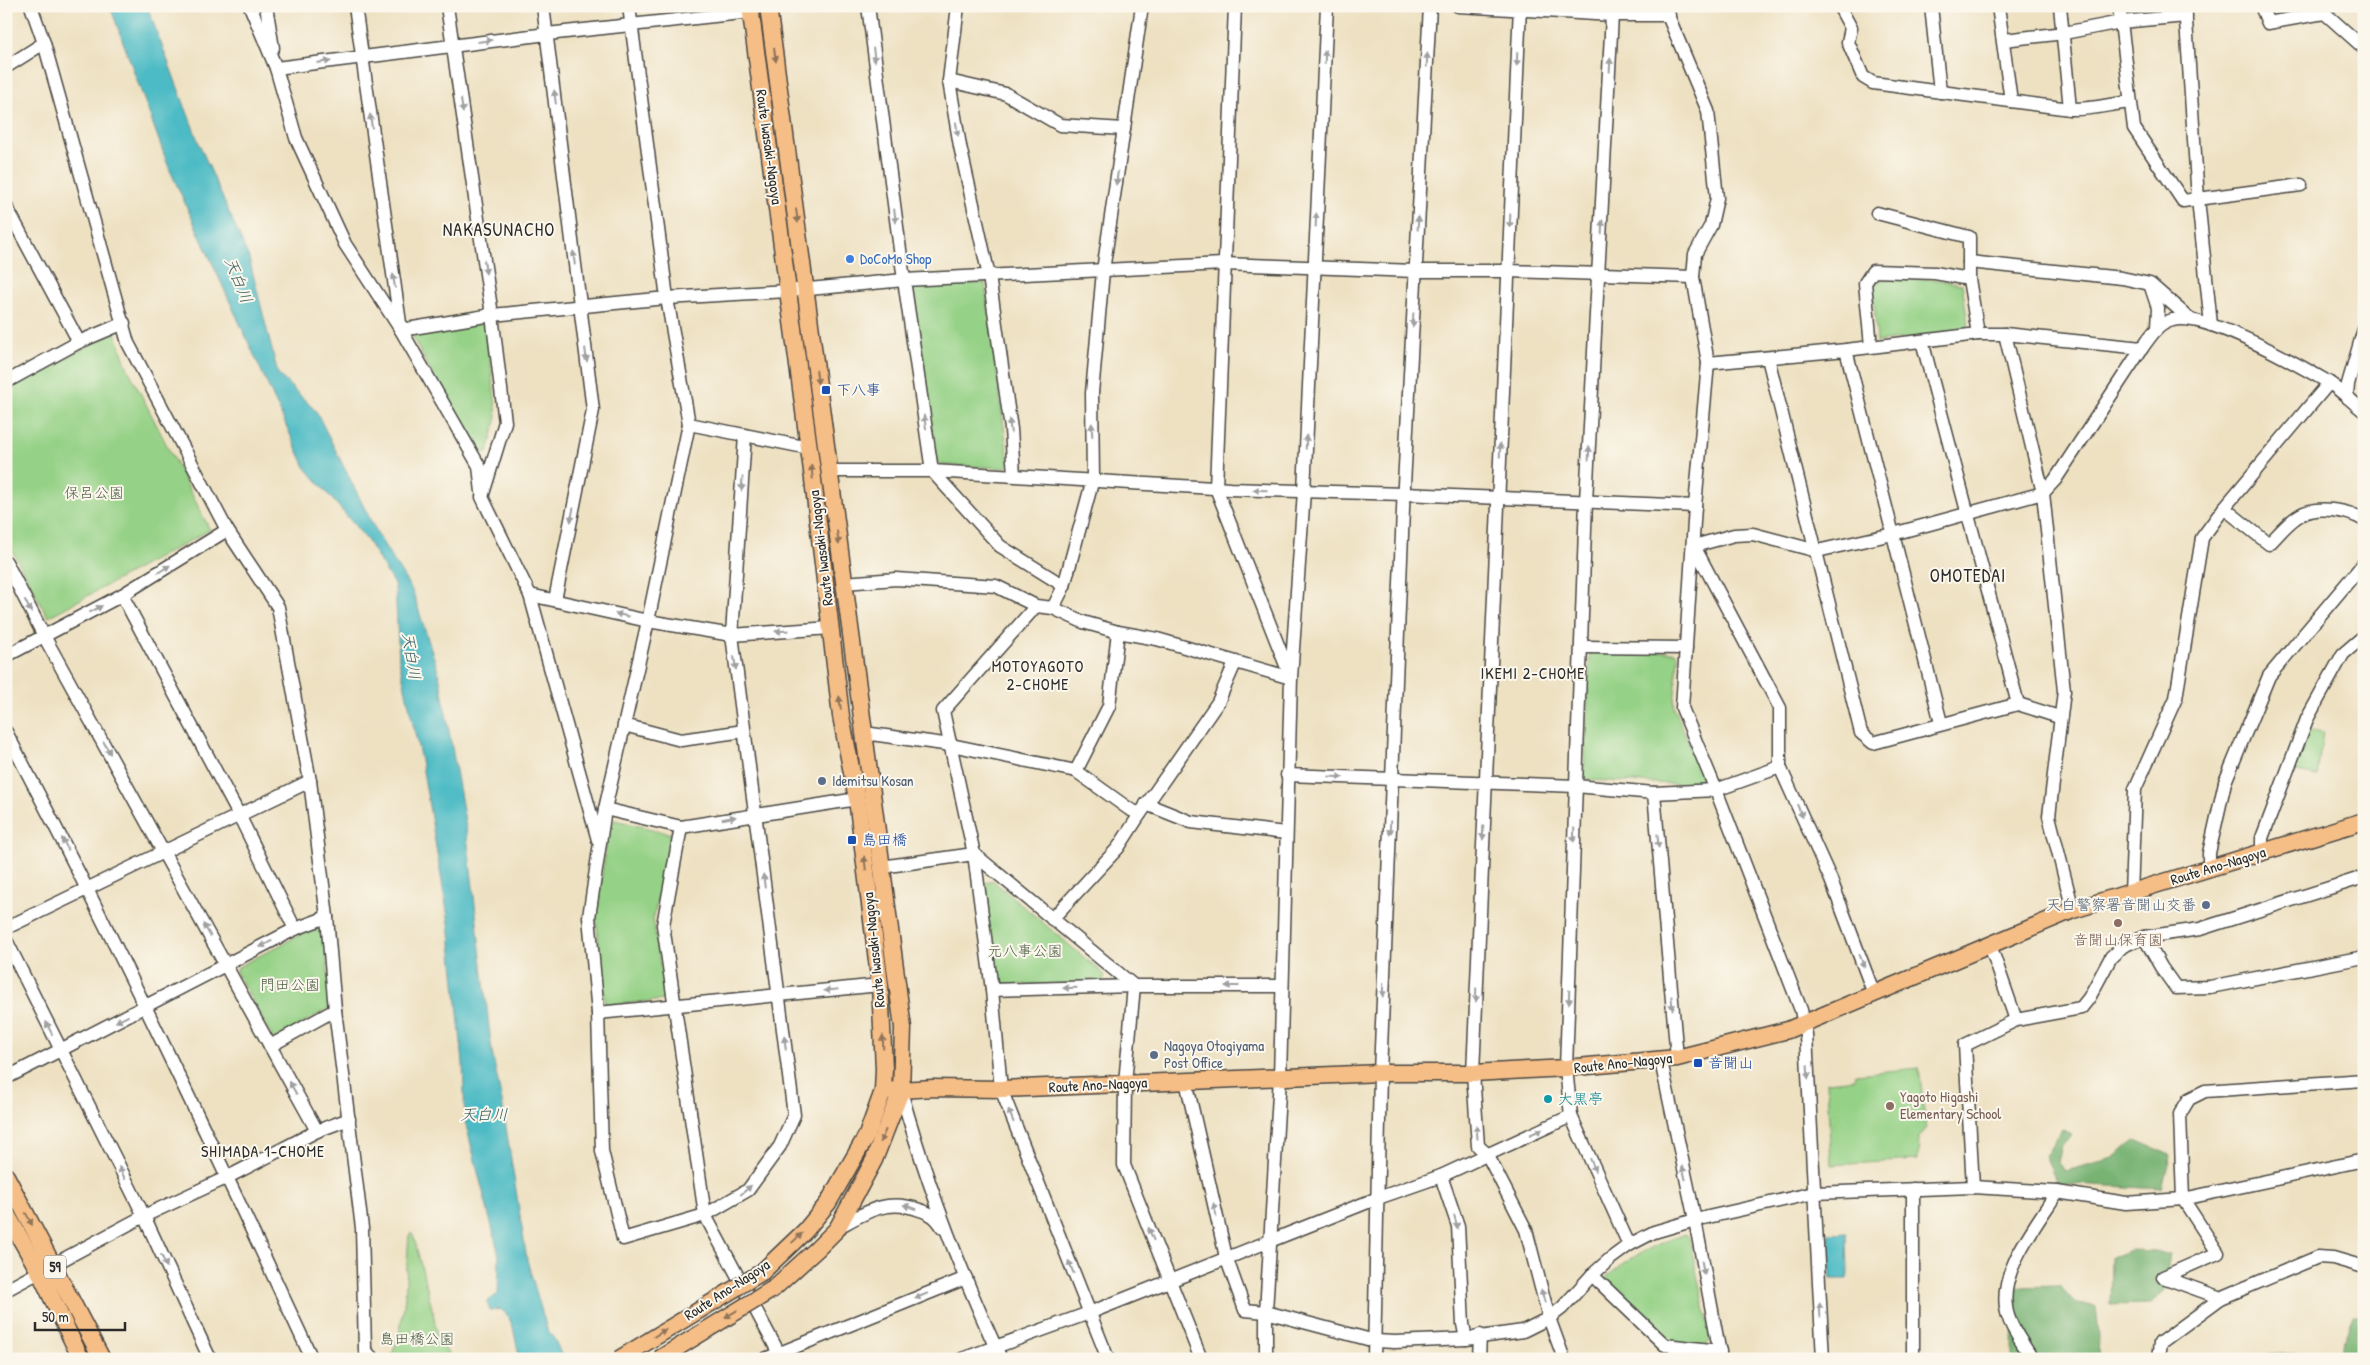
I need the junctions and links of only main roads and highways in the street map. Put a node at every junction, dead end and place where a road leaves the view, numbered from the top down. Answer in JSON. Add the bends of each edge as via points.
{"nodes":[{"id":1,"x":772,"y":7,"type":"edge"},
{"id":2,"x":750,"y":9,"type":"edge"},
{"id":3,"x":2364,"y":821,"type":"edge"},
{"id":4,"x":883,"y":1091,"type":"junction"},
{"id":5,"x":901,"y":1091,"type":"junction"},
{"id":6,"x":6,"y":1176,"type":"edge"},
{"id":7,"x":6,"y":1213,"type":"edge"},
{"id":8,"x":47,"y":1270,"type":"junction"},
{"id":9,"x":81,"y":1359,"type":"edge"},
{"id":10,"x":102,"y":1359,"type":"edge"},
{"id":11,"x":619,"y":1359,"type":"edge"},
{"id":12,"x":659,"y":1359,"type":"edge"}],
"edges":[{"from":1,"to":5,"type":"main road","name":"Route Iwasaki-Nagoya","one_way":true,"via":[[828,471],[903,1028]]},
{"from":4,"to":2,"type":"main road","name":"Route Iwasaki-Nagoya","one_way":true,"via":[[880,985]]},
{"from":3,"to":5,"type":"main road","name":"Route Ano-Nagoya","via":[[2073,910],[1788,1030],[1677,1058],[1473,1073]]},
{"from":4,"to":5,"type":"main road","name":"Route Ano-Nagoya"},
{"from":11,"to":4,"type":"main road","name":"Route Ano-Nagoya","one_way":true,"bridge":true,"via":[[762,1272],[805,1231],[828,1203],[866,1135]]},
{"from":5,"to":12,"type":"main road","name":"Route Ano-Nagoya","one_way":true,"bridge":true,"via":[[874,1160],[837,1228],[773,1289]]},
{"from":6,"to":8,"type":"main road","number":"59","one_way":true},
{"from":7,"to":8,"type":"main road","number":"59"},
{"from":8,"to":9,"type":"main road","number":"59"},
{"from":8,"to":10,"type":"main road","number":"59"}]}
